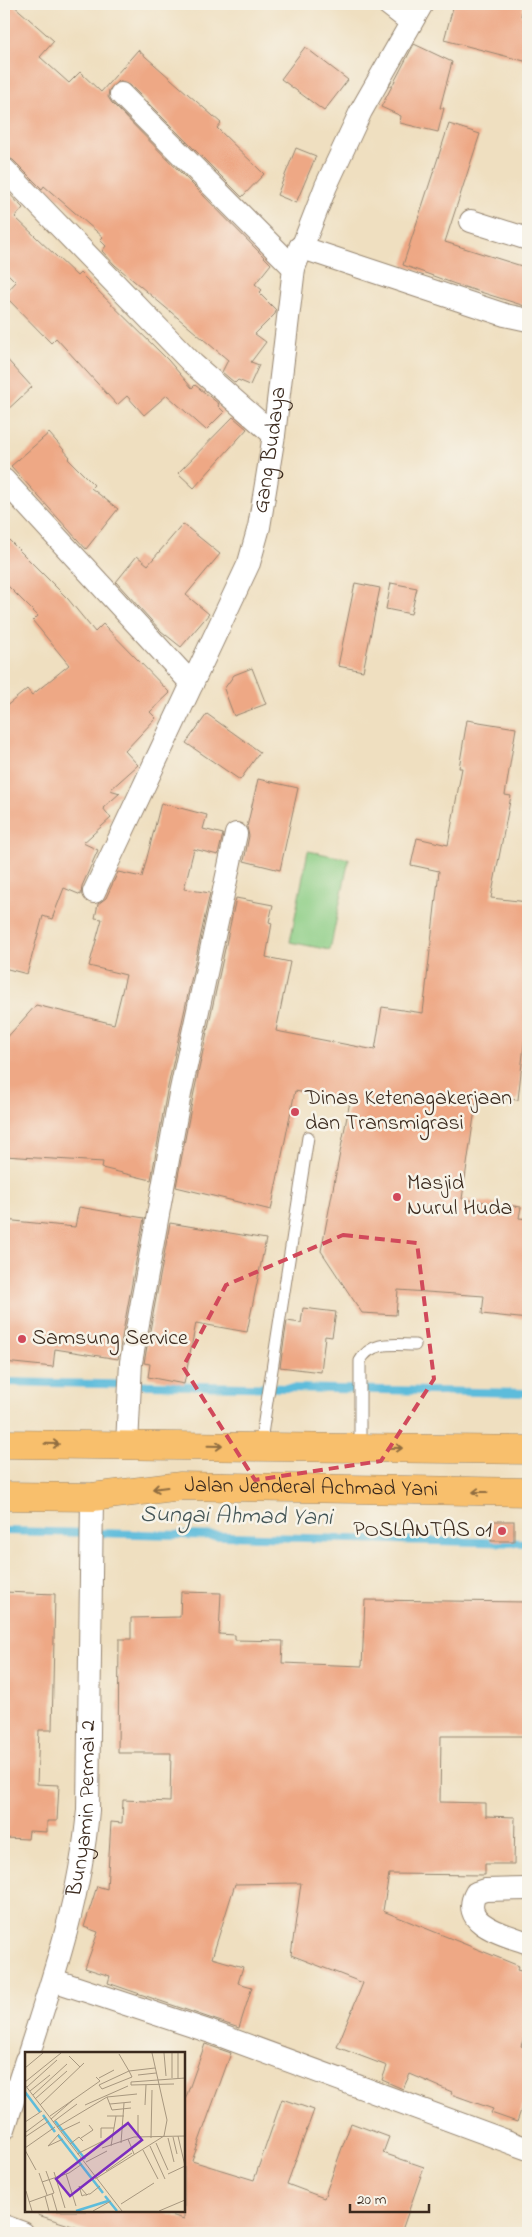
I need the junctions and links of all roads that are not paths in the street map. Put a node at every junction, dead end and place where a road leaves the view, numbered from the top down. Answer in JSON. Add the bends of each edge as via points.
{"nodes":[{"id":1,"x":388,"y":4,"type":"edge"},
{"id":2,"x":417,"y":13,"type":"edge"},
{"id":3,"x":121,"y":94,"type":"dead end"},
{"id":4,"x":4,"y":169,"type":"edge"},
{"id":5,"x":471,"y":221,"type":"dead end"},
{"id":6,"x":528,"y":239,"type":"edge"},
{"id":7,"x":297,"y":258,"type":"junction"},
{"id":8,"x":528,"y":320,"type":"edge"},
{"id":9,"x":274,"y":435,"type":"junction"},
{"id":10,"x":4,"y":480,"type":"edge"},
{"id":11,"x":192,"y":684,"type":"junction"},
{"id":12,"x":236,"y":834,"type":"dead end"},
{"id":13,"x":94,"y":892,"type":"dead end"},
{"id":14,"x":308,"y":1137,"type":"dead end"},
{"id":15,"x":415,"y":1345,"type":"dead end"},
{"id":16,"x":262,"y":1435,"type":"junction"},
{"id":17,"x":4,"y":1444,"type":"edge"},
{"id":18,"x":127,"y":1445,"type":"junction"},
{"id":19,"x":360,"y":1448,"type":"junction"},
{"id":20,"x":528,"y":1450,"type":"edge"},
{"id":21,"x":528,"y":1492,"type":"edge"},
{"id":22,"x":4,"y":1496,"type":"edge"},
{"id":23,"x":92,"y":1509,"type":"junction"},
{"id":24,"x":528,"y":1889,"type":"edge"},
{"id":25,"x":528,"y":1943,"type":"edge"},
{"id":26,"x":53,"y":1980,"type":"junction"},
{"id":27,"x":28,"y":2052,"type":"edge"},
{"id":28,"x":25,"y":2063,"type":"edge"},
{"id":29,"x":4,"y":2129,"type":"edge"},
{"id":30,"x":528,"y":2149,"type":"edge"},
{"id":31,"x":4,"y":2226,"type":"edge"},
{"id":32,"x":23,"y":2233,"type":"edge"}],
"edges":[{"from":1,"to":2,"type":"street"},
{"from":2,"to":7,"type":"street","name":"Gang Budaya","via":[[361,111]]},
{"from":3,"to":7,"type":"street"},
{"from":4,"to":9,"type":"street","via":[[193,364]]},
{"from":5,"to":6,"type":"street"},
{"from":7,"to":8,"type":"street"},
{"from":7,"to":9,"type":"street","name":"Gang Budaya"},
{"from":9,"to":11,"type":"street","name":"Gang Budaya","via":[[259,527],[249,564]]},
{"from":10,"to":11,"type":"street"},
{"from":11,"to":13,"type":"street","name":"Gang Budaya"},
{"from":12,"to":18,"type":"street","via":[[180,1094],[131,1362]]},
{"from":14,"to":16,"type":"lane"},
{"from":15,"to":19,"type":"lane","via":[[376,1346],[360,1361]]},
{"from":18,"to":16,"type":"highway","name":"Jalan Jenderal Achmad Yani","one_way":true},
{"from":16,"to":19,"type":"highway","name":"Jalan Jenderal Achmad Yani"},
{"from":17,"to":18,"type":"highway","name":"Jalan Jenderal Achmad Yani","one_way":true},
{"from":19,"to":20,"type":"highway","name":"Jalan Jenderal Achmad Yani","one_way":true},
{"from":21,"to":23,"type":"highway","name":"Jalan Jenderal Achmad Yani","one_way":true,"via":[[181,1486]]},
{"from":22,"to":23,"type":"highway","name":"Jalan Jenderal Achmad Yani"},
{"from":23,"to":26,"type":"street","name":"Bunyamin Permai 2","via":[[86,1837],[77,1891]]},
{"from":24,"to":25,"type":"street","via":[[485,1890],[476,1893],[472,1900],[475,1917],[482,1925]]},
{"from":26,"to":27,"type":"street","name":"Bunyamin Permai 2"},
{"from":26,"to":30,"type":"street","via":[[211,2032]]},
{"from":28,"to":29,"type":"street"},
{"from":31,"to":32,"type":"street"}]}
